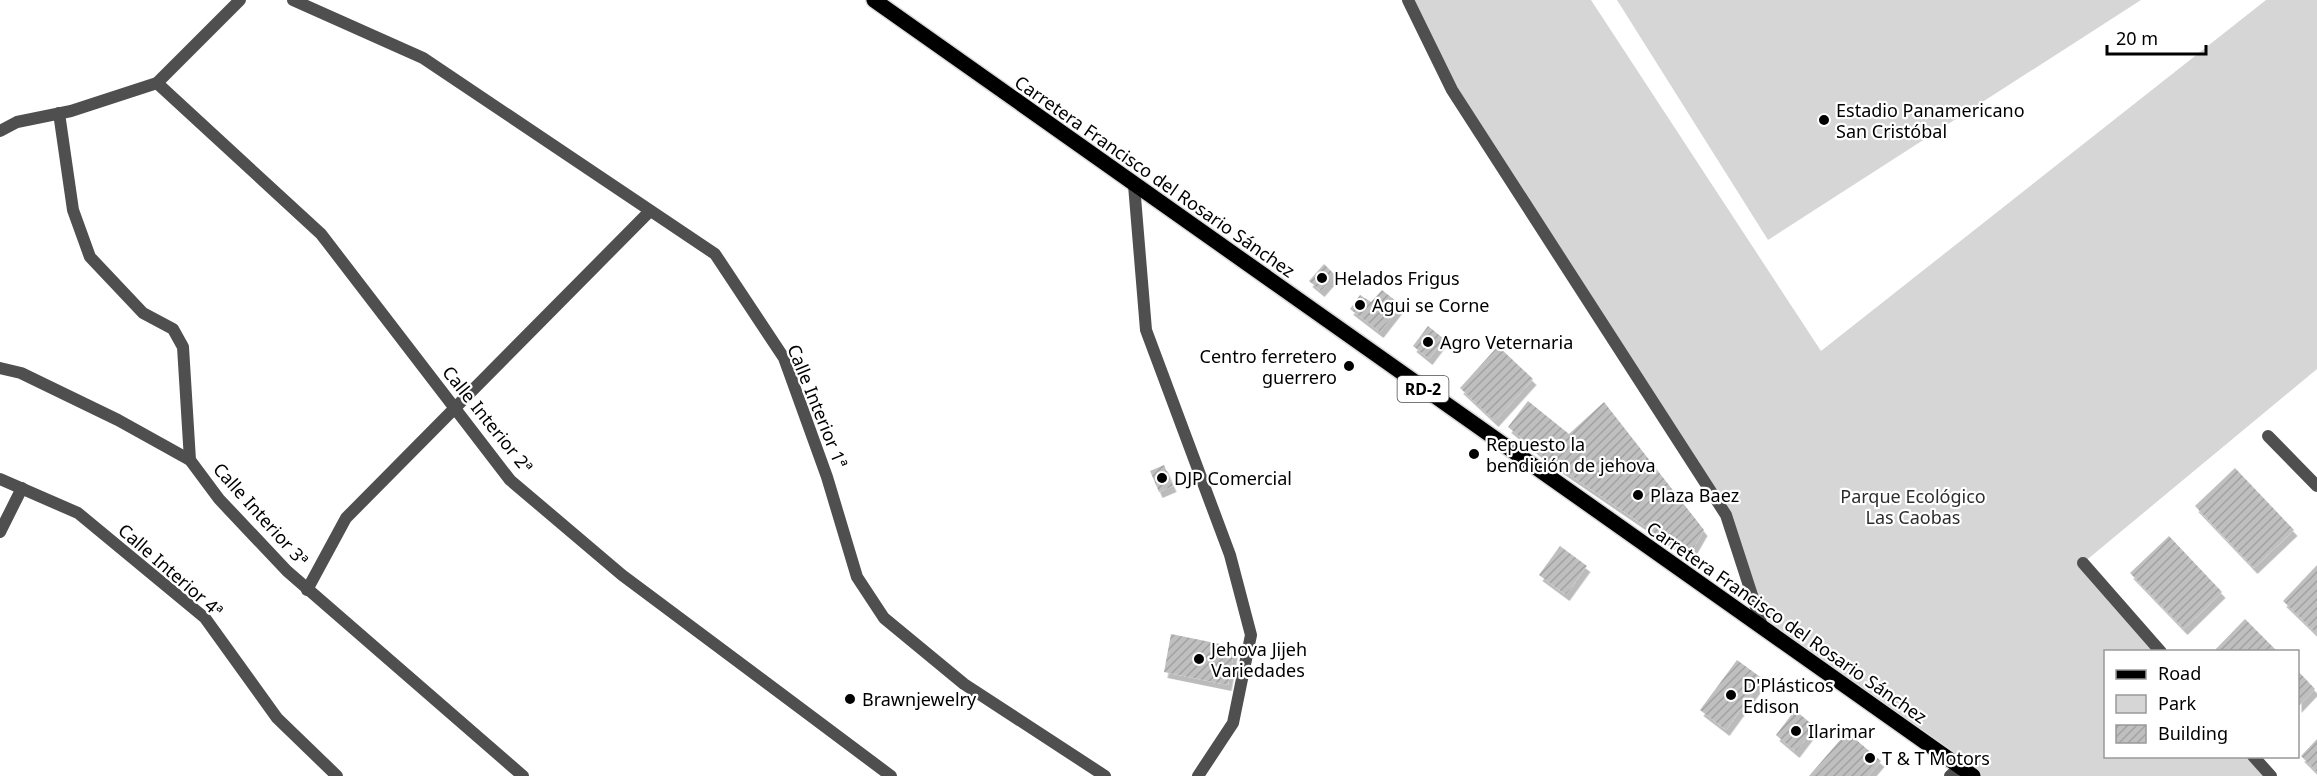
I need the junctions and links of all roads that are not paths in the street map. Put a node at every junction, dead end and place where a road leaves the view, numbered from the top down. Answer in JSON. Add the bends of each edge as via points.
{"nodes":[{"id":1,"x":240,"y":0,"type":"edge"},
{"id":2,"x":293,"y":0,"type":"edge"},
{"id":3,"x":874,"y":0,"type":"edge"},
{"id":4,"x":1408,"y":0,"type":"edge"},
{"id":5,"x":158,"y":83,"type":"junction"},
{"id":6,"x":59,"y":113,"type":"junction"},
{"id":7,"x":0,"y":131,"type":"edge"},
{"id":8,"x":1134,"y":185,"type":"junction"},
{"id":9,"x":650,"y":211,"type":"junction"},
{"id":10,"x":0,"y":368,"type":"edge"},
{"id":11,"x":454,"y":407,"type":"junction"},
{"id":12,"x":2268,"y":436,"type":"dead end"},
{"id":13,"x":190,"y":460,"type":"junction"},
{"id":14,"x":0,"y":478,"type":"edge"},
{"id":15,"x":2317,"y":486,"type":"edge"},
{"id":16,"x":22,"y":488,"type":"junction"},
{"id":17,"x":0,"y":532,"type":"edge"},
{"id":18,"x":2083,"y":563,"type":"dead end"},
{"id":19,"x":307,"y":590,"type":"junction"},
{"id":20,"x":1763,"y":629,"type":"junction"},
{"id":21,"x":2160,"y":650,"type":"edge"},
{"id":22,"x":2255,"y":758,"type":"edge"},
{"id":23,"x":1955,"y":771,"type":"edge"},
{"id":24,"x":337,"y":776,"type":"edge"},
{"id":25,"x":523,"y":776,"type":"edge"},
{"id":26,"x":891,"y":776,"type":"edge"},
{"id":27,"x":1105,"y":776,"type":"edge"},
{"id":28,"x":1198,"y":776,"type":"edge"},
{"id":29,"x":1973,"y":776,"type":"edge"},
{"id":30,"x":2271,"y":776,"type":"edge"}],
"edges":[{"from":1,"to":5,"type":"street"},
{"from":2,"to":9,"type":"street","name":"Calle Interior 1ª","via":[[423,58]]},
{"from":3,"to":8,"type":"main road","name":"Carretera Francisco del Rosario Sánchez","number":"RD-2"},
{"from":4,"to":20,"type":"street","via":[[1452,90],[1726,515]]},
{"from":5,"to":6,"type":"street"},
{"from":5,"to":11,"type":"street","name":"Calle Interior 2ª","via":[[321,234]]},
{"from":6,"to":7,"type":"street","via":[[17,122]]},
{"from":6,"to":13,"type":"street","name":"Calle Interior 3ª","via":[[73,210],[90,257],[143,313],[173,328],[183,347]]},
{"from":8,"to":20,"type":"main road","name":"Carretera Francisco del Rosario Sánchez","number":"RD-2"},
{"from":8,"to":28,"type":"street","via":[[1146,330],[1230,555],[1251,635],[1233,723]]},
{"from":9,"to":11,"type":"street"},
{"from":9,"to":27,"type":"street","name":"Calle Interior 1ª","via":[[715,254],[784,358],[827,477],[857,577],[884,618],[964,684]]},
{"from":10,"to":13,"type":"street","via":[[21,373]]},
{"from":11,"to":19,"type":"street","via":[[346,518]]},
{"from":11,"to":26,"type":"street","name":"Calle Interior 2ª","via":[[510,480],[622,576]]},
{"from":12,"to":15,"type":"street"},
{"from":13,"to":19,"type":"street","name":"Calle Interior 3ª","via":[[219,499]]},
{"from":14,"to":16,"type":"street","name":"Calle Interior 4ª"},
{"from":16,"to":17,"type":"street"},
{"from":16,"to":24,"type":"street","name":"Calle Interior 4ª","via":[[78,513],[205,618],[277,718]]},
{"from":18,"to":21,"type":"street"},
{"from":19,"to":25,"type":"street","name":"Calle Interior 3ª"},
{"from":20,"to":23,"type":"main road","name":"Carretera Francisco del Rosario Sánchez","number":"RD-2"},
{"from":22,"to":30,"type":"street"},
{"from":23,"to":29,"type":"main road","name":"Carretera Francisco del Rosario Sánchez","number":"RD-2"}]}
